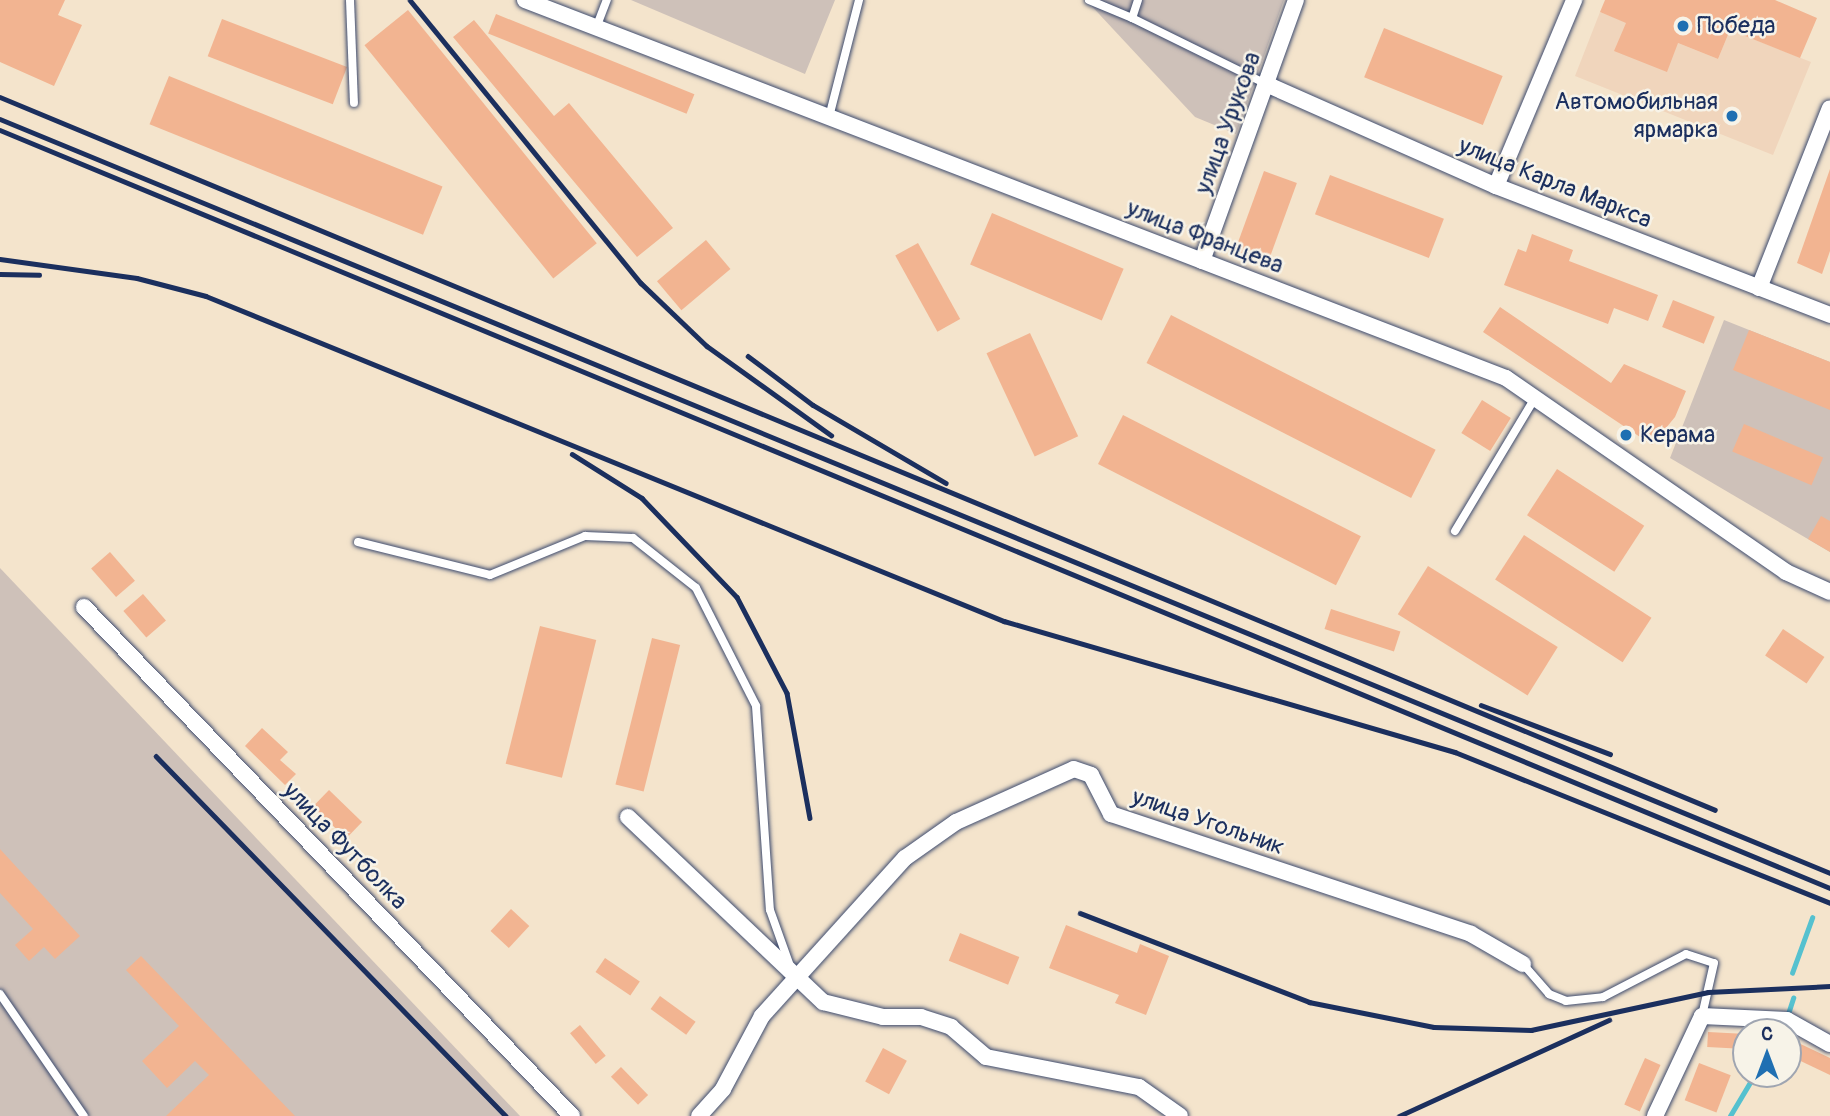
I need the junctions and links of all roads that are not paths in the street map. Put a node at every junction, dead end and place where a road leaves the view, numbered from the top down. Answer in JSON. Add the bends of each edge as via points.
{"nodes":[{"id":1,"x":350,"y":0,"type":"edge"},
{"id":2,"x":525,"y":0,"type":"edge"},
{"id":3,"x":607,"y":0,"type":"edge"},
{"id":4,"x":859,"y":0,"type":"edge"},
{"id":5,"x":1089,"y":0,"type":"edge"},
{"id":6,"x":1138,"y":0,"type":"edge"},
{"id":7,"x":1296,"y":0,"type":"edge"},
{"id":8,"x":1574,"y":0,"type":"edge"},
{"id":9,"x":1132,"y":18,"type":"junction"},
{"id":10,"x":595,"y":31,"type":"junction"},
{"id":11,"x":1266,"y":84,"type":"junction"},
{"id":12,"x":354,"y":103,"type":"dead end"},
{"id":13,"x":1830,"y":108,"type":"edge"},
{"id":14,"x":829,"y":117,"type":"junction"},
{"id":15,"x":1496,"y":186,"type":"junction"},
{"id":16,"x":1202,"y":261,"type":"junction"},
{"id":17,"x":1759,"y":288,"type":"junction"},
{"id":18,"x":1830,"y":316,"type":"edge"},
{"id":19,"x":1535,"y":398,"type":"junction"},
{"id":20,"x":1455,"y":531,"type":"dead end"},
{"id":21,"x":358,"y":542,"type":"dead end"},
{"id":22,"x":1830,"y":592,"type":"edge"},
{"id":23,"x":85,"y":607,"type":"dead end"},
{"id":24,"x":628,"y":817,"type":"dead end"},
{"id":25,"x":1523,"y":964,"type":"joint"},
{"id":26,"x":795,"y":981,"type":"junction"},
{"id":27,"x":0,"y":994,"type":"edge"},
{"id":28,"x":1702,"y":1016,"type":"junction"},
{"id":29,"x":1830,"y":1044,"type":"edge"},
{"id":30,"x":1658,"y":1115,"type":"edge"},
{"id":31,"x":84,"y":1116,"type":"edge"},
{"id":32,"x":572,"y":1116,"type":"edge"},
{"id":33,"x":699,"y":1116,"type":"edge"},
{"id":34,"x":1180,"y":1116,"type":"edge"}],
"edges":[{"from":1,"to":12,"type":"lane"},
{"from":2,"to":10,"type":"street","name":"улица Францева"},
{"from":3,"to":10,"type":"lane"},
{"from":4,"to":14,"type":"lane"},
{"from":5,"to":9,"type":"lane"},
{"from":6,"to":9,"type":"lane"},
{"from":7,"to":11,"type":"street","name":"улица Урукова"},
{"from":8,"to":15,"type":"street"},
{"from":9,"to":11,"type":"lane"},
{"from":10,"to":14,"type":"street","name":"улица Францева"},
{"from":11,"to":15,"type":"street","name":"улица Карла Маркса"},
{"from":11,"to":16,"type":"street","name":"улица Урукова"},
{"from":13,"to":17,"type":"street"},
{"from":14,"to":16,"type":"street","name":"улица Францева"},
{"from":15,"to":17,"type":"street","name":"улица Карла Маркса"},
{"from":16,"to":19,"type":"street","name":"улица Францева","via":[[1506,378]]},
{"from":17,"to":18,"type":"street","name":"улица Карла Маркса"},
{"from":19,"to":20,"type":"lane"},
{"from":19,"to":22,"type":"street","name":"улица Францева","via":[[1786,572]]},
{"from":21,"to":26,"type":"lane","via":[[490,575],[585,536],[633,538],[696,588],[756,706],[770,910]]},
{"from":23,"to":32,"type":"street","name":"улица Футболка"},
{"from":24,"to":26,"type":"street"},
{"from":25,"to":26,"type":"street","name":"улица Угольник","via":[[1471,934],[1111,814],[1091,775],[1074,769],[956,822],[905,858]]},
{"from":25,"to":28,"type":"lane","via":[[1549,994],[1566,1001],[1603,997],[1686,954],[1714,963]]},
{"from":26,"to":33,"type":"street","name":"улица Угольник","via":[[762,1016],[723,1089]]},
{"from":26,"to":34,"type":"street","via":[[824,1002],[951,1027],[986,1057],[1139,1087]]},
{"from":27,"to":31,"type":"lane"},
{"from":28,"to":29,"type":"street","via":[[1787,1020]]},
{"from":28,"to":30,"type":"street"}]}
